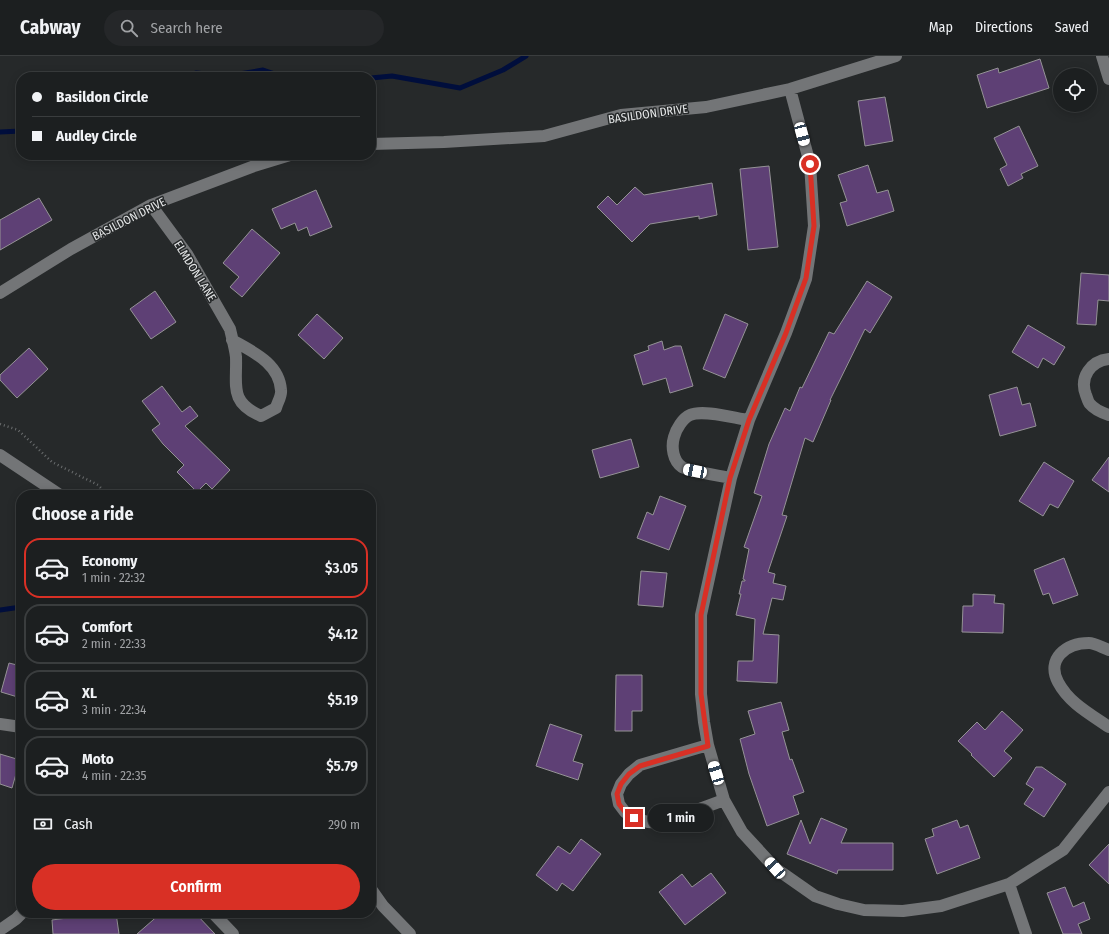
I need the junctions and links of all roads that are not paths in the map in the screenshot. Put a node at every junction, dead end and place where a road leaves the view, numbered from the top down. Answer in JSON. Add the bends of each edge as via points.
{"nodes":[{"id":1,"x":896,"y":56,"type":"edge"},
{"id":2,"x":1102,"y":56,"type":"edge"},
{"id":3,"x":1109,"y":80,"type":"edge"},
{"id":4,"x":790,"y":89,"type":"junction"},
{"id":5,"x":376,"y":144,"type":"edge"},
{"id":6,"x":274,"y":160,"type":"edge"},
{"id":7,"x":151,"y":205,"type":"junction"},
{"id":8,"x":0,"y":293,"type":"edge"},
{"id":9,"x":232,"y":340,"type":"junction"},
{"id":10,"x":1109,"y":358,"type":"edge"},
{"id":11,"x":1109,"y":415,"type":"edge"},
{"id":12,"x":749,"y":420,"type":"junction"},
{"id":13,"x":0,"y":455,"type":"edge"},
{"id":14,"x":730,"y":478,"type":"junction"},
{"id":15,"x":52,"y":490,"type":"edge"},
{"id":16,"x":1109,"y":650,"type":"edge"},
{"id":17,"x":0,"y":724,"type":"edge"},
{"id":18,"x":16,"y":726,"type":"edge"},
{"id":19,"x":1109,"y":727,"type":"edge"},
{"id":20,"x":708,"y":746,"type":"junction"},
{"id":21,"x":1109,"y":792,"type":"edge"},
{"id":22,"x":724,"y":800,"type":"junction"},
{"id":23,"x":1009,"y":884,"type":"junction"},
{"id":24,"x":376,"y":896,"type":"edge"},
{"id":25,"x":17,"y":918,"type":"edge"},
{"id":26,"x":218,"y":918,"type":"edge"},
{"id":27,"x":0,"y":930,"type":"edge"},
{"id":28,"x":233,"y":934,"type":"edge"},
{"id":29,"x":410,"y":934,"type":"edge"},
{"id":30,"x":1026,"y":934,"type":"edge"}],
"edges":[{"from":1,"to":4,"type":"street","name":"BASILDON DRIVE"},
{"from":2,"to":3,"type":"street"},
{"from":4,"to":5,"type":"street","name":"BASILDON DRIVE","via":[[706,107],[621,115],[544,136]]},
{"from":4,"to":12,"type":"street","via":[[810,164],[814,226],[806,278]]},
{"from":6,"to":7,"type":"street","name":"BASILDON DRIVE"},
{"from":7,"to":8,"type":"street","name":"BASILDON DRIVE","via":[[71,249]]},
{"from":7,"to":9,"type":"street","name":"ELMDON LANE","via":[[187,254],[230,329]]},
{"from":9,"to":9,"type":"street","name":"ELMDON LANE","via":[[236,355],[235,378],[238,396],[248,411],[261,416],[276,408],[280,397],[282,391],[276,372],[263,359]]},
{"from":10,"to":11,"type":"street","via":[[1092,365],[1085,374],[1084,390],[1090,404]]},
{"from":12,"to":14,"type":"street"},
{"from":12,"to":14,"type":"street","via":[[703,413],[691,415],[681,422],[674,436],[672,449],[675,460],[683,468]]},
{"from":13,"to":15,"type":"street"},
{"from":14,"to":20,"type":"street","via":[[701,615],[701,694]]},
{"from":16,"to":19,"type":"street","via":[[1090,642],[1073,645],[1059,654],[1054,666],[1058,681],[1068,697]]},
{"from":17,"to":18,"type":"street"},
{"from":20,"to":22,"type":"street"},
{"from":20,"to":22,"type":"street","via":[[640,766],[621,784],[617,794],[619,804],[634,818],[662,823]]},
{"from":21,"to":23,"type":"street","via":[[1063,850]]},
{"from":22,"to":23,"type":"street","via":[[742,832],[775,868],[815,896],[838,904],[864,910],[903,911],[941,906]]},
{"from":23,"to":30,"type":"street"},
{"from":24,"to":29,"type":"street"},
{"from":25,"to":27,"type":"street"},
{"from":26,"to":28,"type":"street"}]}
